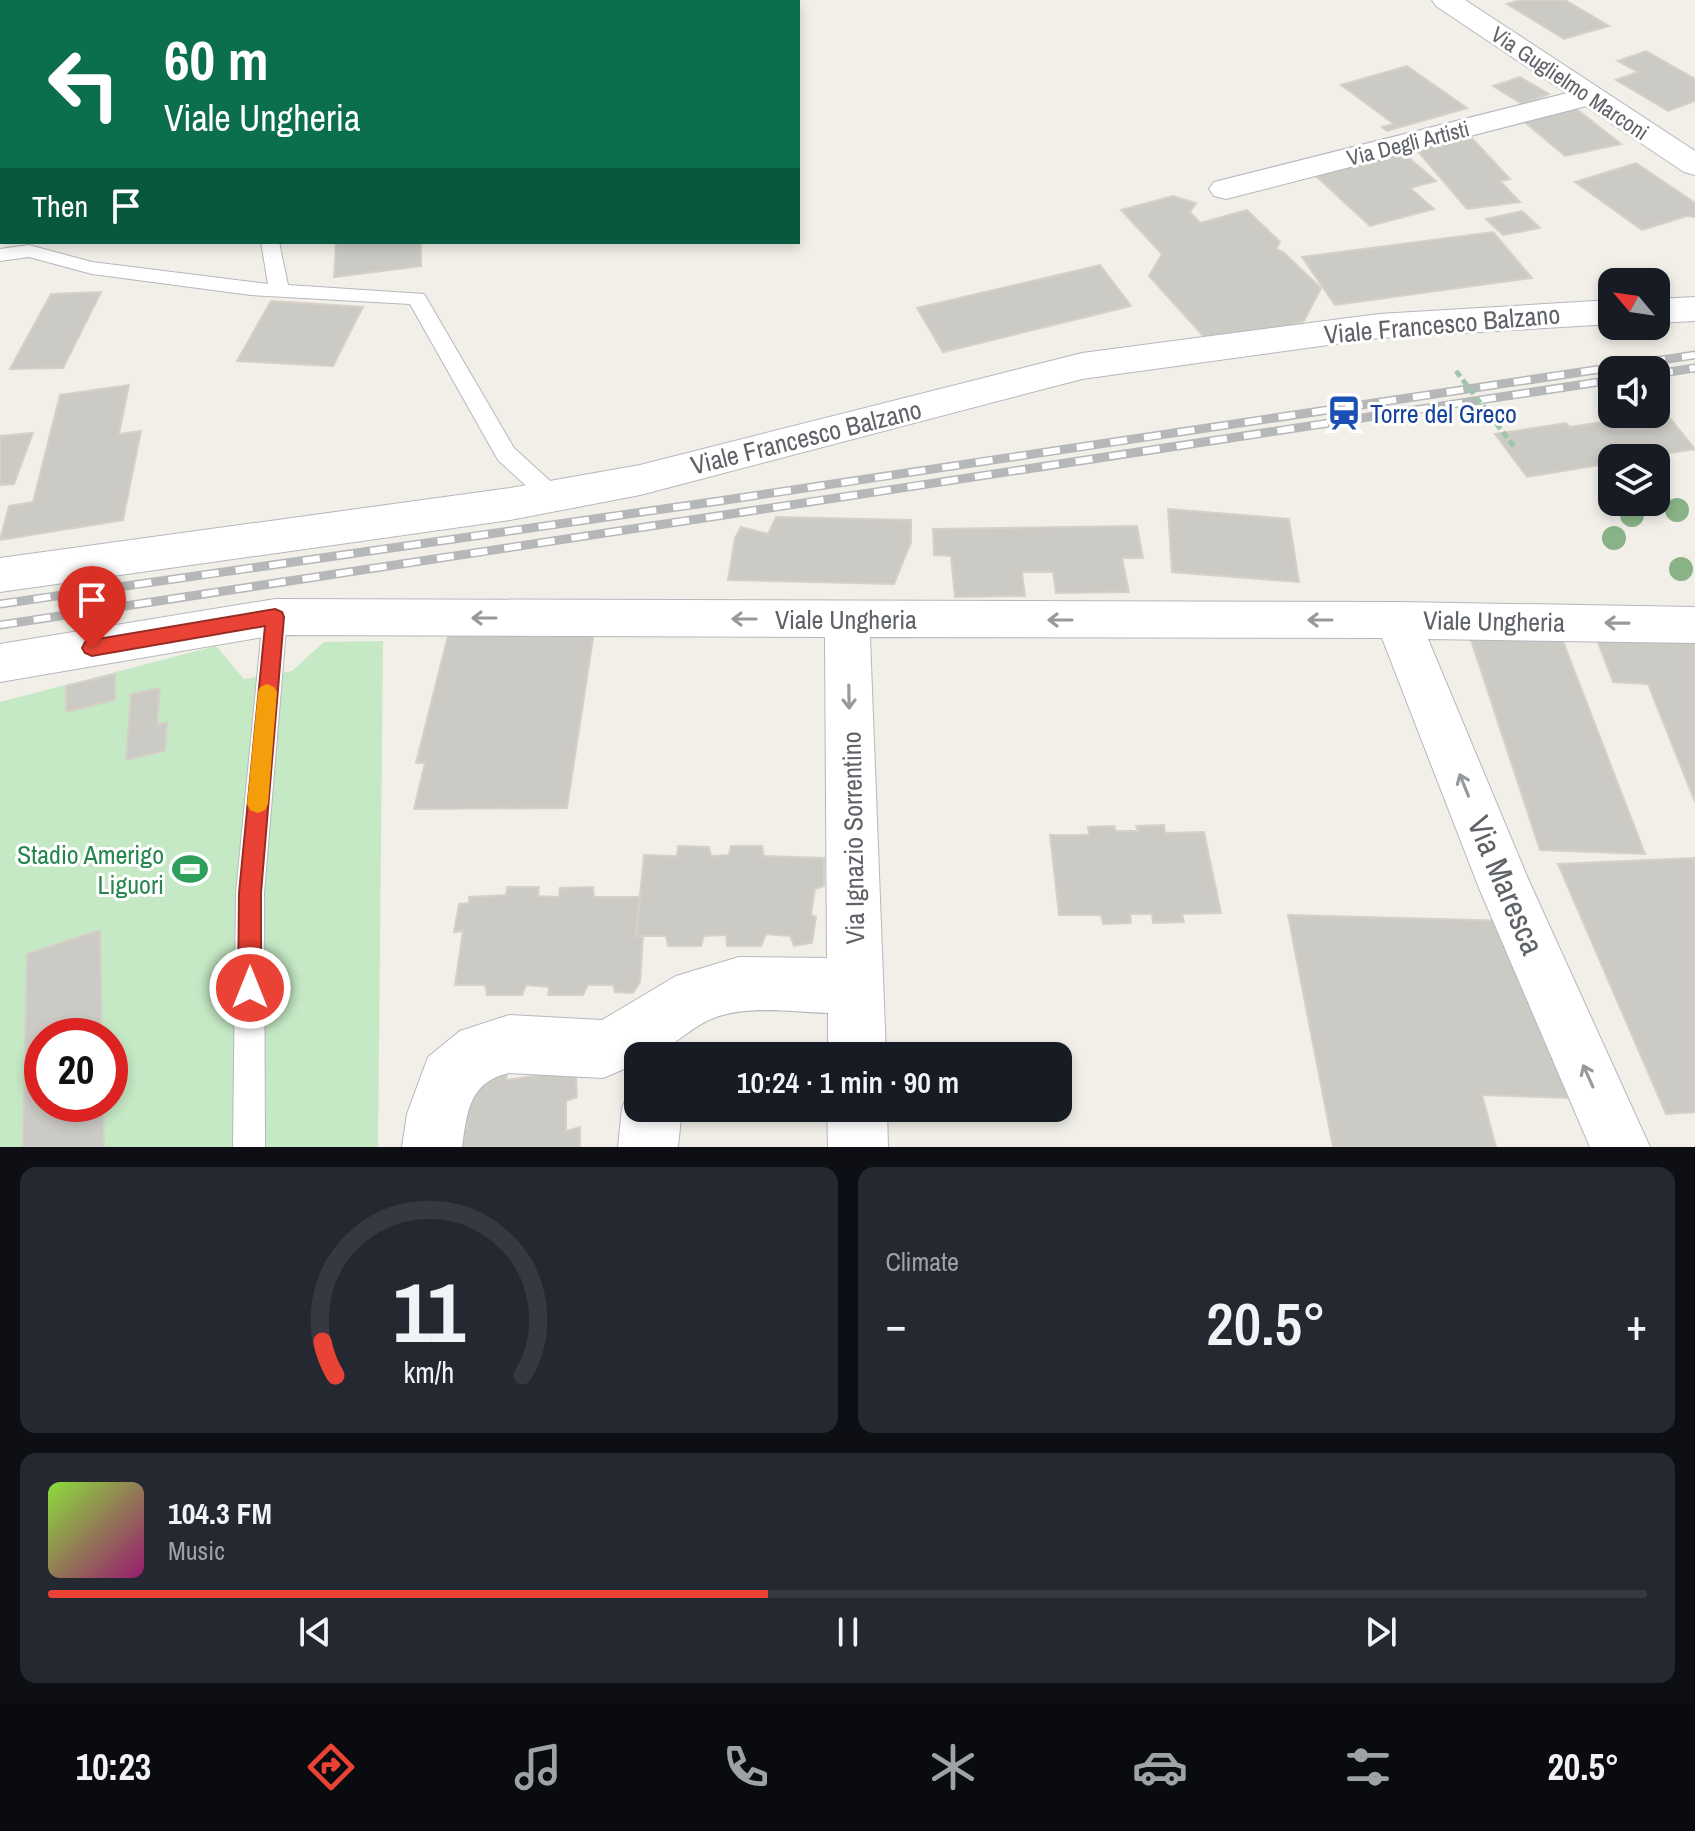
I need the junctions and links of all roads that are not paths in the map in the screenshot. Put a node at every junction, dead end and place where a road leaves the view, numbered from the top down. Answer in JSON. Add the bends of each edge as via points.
{"nodes":[{"id":1,"x":1446,"y":0,"type":"edge"},
{"id":2,"x":1591,"y":96,"type":"junction"},
{"id":3,"x":1695,"y":165,"type":"edge"},
{"id":4,"x":1226,"y":189,"type":"dead end"},
{"id":5,"x":270,"y":244,"type":"edge"},
{"id":6,"x":29,"y":246,"type":"edge"},
{"id":7,"x":0,"y":255,"type":"edge"},
{"id":8,"x":279,"y":290,"type":"junction"},
{"id":9,"x":1695,"y":309,"type":"edge"},
{"id":10,"x":1670,"y":310,"type":"edge"},
{"id":11,"x":1598,"y":313,"type":"edge"},
{"id":12,"x":552,"y":496,"type":"junction"},
{"id":13,"x":0,"y":575,"type":"edge"},
{"id":14,"x":275,"y":617,"type":"junction"},
{"id":15,"x":847,"y":619,"type":"junction"},
{"id":16,"x":1398,"y":620,"type":"junction"},
{"id":17,"x":1695,"y":625,"type":"edge"},
{"id":18,"x":0,"y":663,"type":"edge"},
{"id":19,"x":856,"y":986,"type":"junction"},
{"id":20,"x":659,"y":1036,"type":"edge"},
{"id":21,"x":857,"y":1042,"type":"edge"},
{"id":22,"x":651,"y":1122,"type":"edge"},
{"id":23,"x":857,"y":1122,"type":"edge"},
{"id":24,"x":249,"y":1147,"type":"edge"},
{"id":25,"x":432,"y":1147,"type":"edge"},
{"id":26,"x":648,"y":1147,"type":"edge"},
{"id":27,"x":858,"y":1147,"type":"edge"},
{"id":28,"x":1620,"y":1147,"type":"edge"}],
"edges":[{"from":1,"to":2,"type":"street","name":"Via Guglielmo Marconi"},
{"from":2,"to":3,"type":"street","name":"Via Guglielmo Marconi"},
{"from":2,"to":4,"type":"street","name":"Via Degli Artisti"},
{"from":5,"to":8,"type":"lane"},
{"from":6,"to":7,"type":"lane"},
{"from":6,"to":8,"type":"lane","via":[[92,268]]},
{"from":8,"to":12,"type":"lane","via":[[417,298],[506,454]]},
{"from":9,"to":10,"type":"street"},
{"from":11,"to":12,"type":"street","name":"Viale Francesco Balzano","via":[[1379,326],[1082,366],[640,480]]},
{"from":12,"to":13,"type":"street","name":"Viale Francesco Balzano"},
{"from":15,"to":14,"type":"street","name":"Viale Ungheria","one_way":true},
{"from":14,"to":18,"type":"street","name":"Viale Ungheria"},
{"from":14,"to":24,"type":"lane","via":[[250,893]]},
{"from":16,"to":15,"type":"street","name":"Viale Ungheria","one_way":true},
{"from":15,"to":19,"type":"street","name":"Via Ignazio Sorrentino","one_way":true},
{"from":17,"to":16,"type":"street","name":"Viale Ungheria","one_way":true},
{"from":28,"to":16,"type":"street","name":"Via Maresca","one_way":true,"via":[[1505,888]]},
{"from":19,"to":20,"type":"street","via":[[739,984],[696,996]]},
{"from":19,"to":21,"type":"street","name":"Via Ignazio Sorrentino"},
{"from":20,"to":25,"type":"street","via":[[633,1036],[603,1049],[509,1044],[480,1051],[449,1078]]},
{"from":22,"to":26,"type":"street"},
{"from":23,"to":27,"type":"street"}]}
